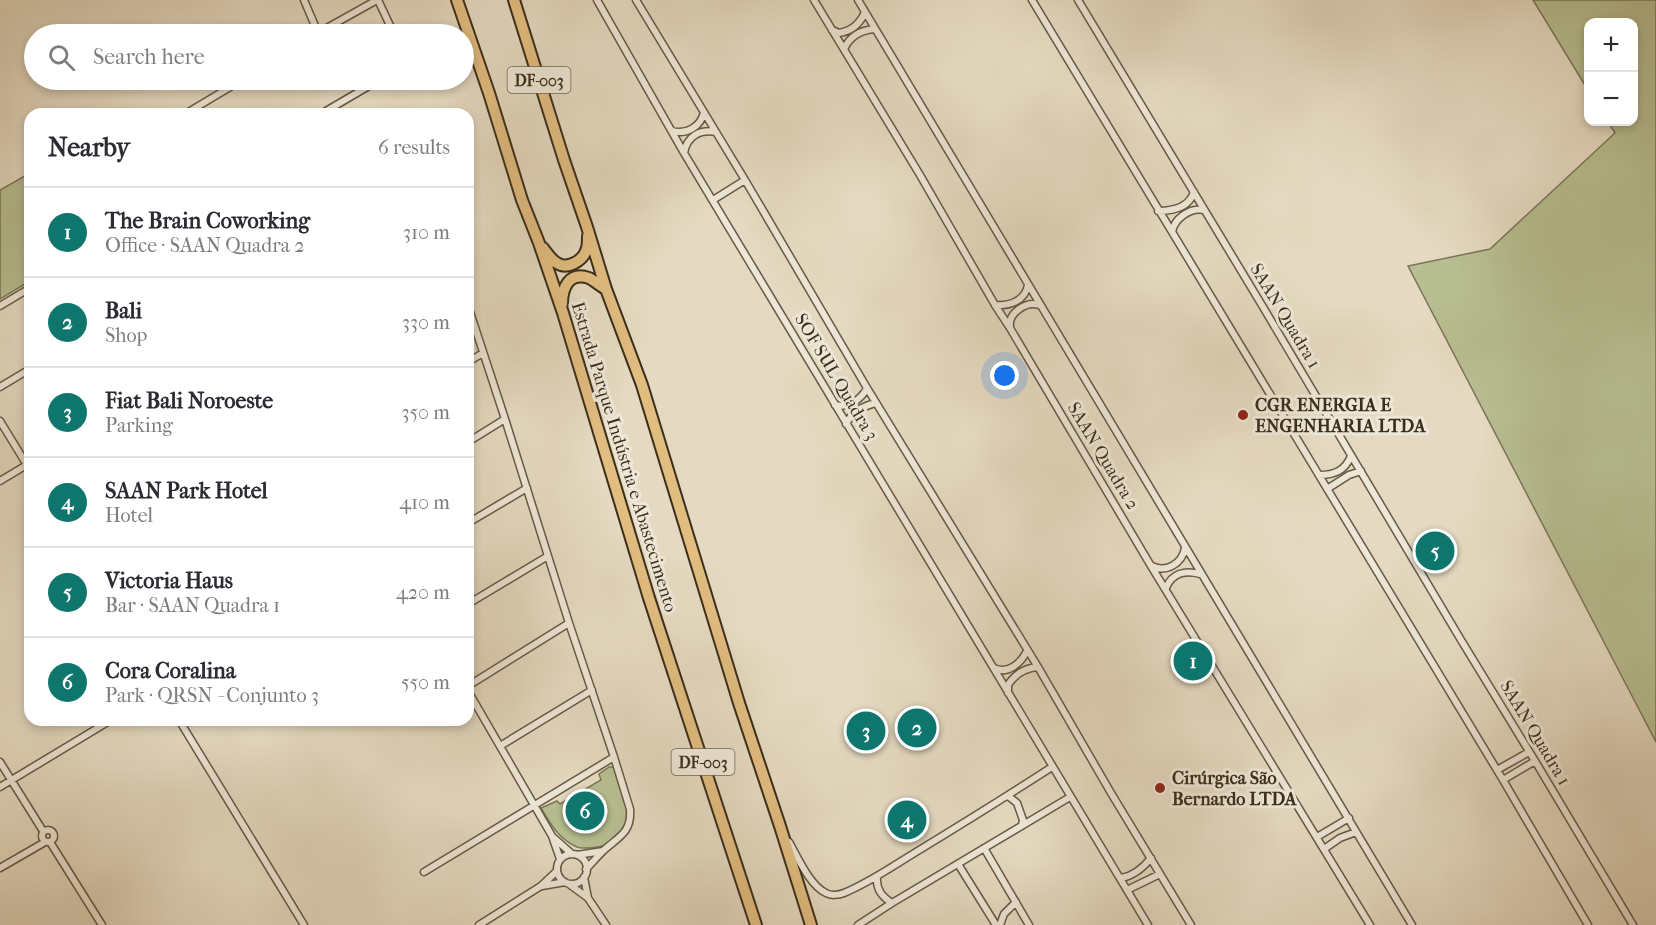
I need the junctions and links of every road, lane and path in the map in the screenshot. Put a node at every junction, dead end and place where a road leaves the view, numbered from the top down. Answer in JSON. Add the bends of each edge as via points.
{"nodes":[{"id":1,"x":304,"y":0,"type":"edge"},
{"id":2,"x":378,"y":0,"type":"edge"},
{"id":3,"x":457,"y":0,"type":"edge"},
{"id":4,"x":514,"y":0,"type":"edge"},
{"id":5,"x":597,"y":0,"type":"edge"},
{"id":6,"x":636,"y":0,"type":"edge"},
{"id":7,"x":814,"y":0,"type":"edge"},
{"id":8,"x":858,"y":0,"type":"edge"},
{"id":9,"x":1032,"y":0,"type":"edge"},
{"id":10,"x":1077,"y":0,"type":"edge"},
{"id":11,"x":865,"y":12,"type":"junction"},
{"id":12,"x":313,"y":24,"type":"edge"},
{"id":13,"x":335,"y":24,"type":"edge"},
{"id":14,"x":389,"y":24,"type":"edge"},
{"id":15,"x":465,"y":24,"type":"edge"},
{"id":16,"x":831,"y":29,"type":"junction"},
{"id":17,"x":875,"y":29,"type":"junction"},
{"id":18,"x":474,"y":49,"type":"edge"},
{"id":19,"x":844,"y":49,"type":"junction"},
{"id":20,"x":225,"y":90,"type":"edge"},
{"id":21,"x":362,"y":90,"type":"edge"},
{"id":22,"x":195,"y":108,"type":"edge"},
{"id":23,"x":331,"y":108,"type":"edge"},
{"id":24,"x":704,"y":112,"type":"junction"},
{"id":25,"x":672,"y":131,"type":"junction"},
{"id":26,"x":716,"y":132,"type":"junction"},
{"id":27,"x":684,"y":153,"type":"junction"},
{"id":28,"x":745,"y":180,"type":"junction"},
{"id":29,"x":1194,"y":192,"type":"junction"},
{"id":30,"x":713,"y":200,"type":"junction"},
{"id":31,"x":1204,"y":210,"type":"junction"},
{"id":32,"x":1158,"y":211,"type":"junction"},
{"id":33,"x":587,"y":227,"type":"junction"},
{"id":34,"x":1172,"y":232,"type":"junction"},
{"id":35,"x":539,"y":243,"type":"junction"},
{"id":36,"x":1028,"y":285,"type":"junction"},
{"id":37,"x":606,"y":289,"type":"junction"},
{"id":38,"x":24,"y":292,"type":"edge"},
{"id":39,"x":995,"y":305,"type":"junction"},
{"id":40,"x":0,"y":306,"type":"edge"},
{"id":41,"x":1040,"y":306,"type":"junction"},
{"id":42,"x":563,"y":313,"type":"junction"},
{"id":43,"x":474,"y":325,"type":"edge"},
{"id":44,"x":1010,"y":328,"type":"junction"},
{"id":45,"x":483,"y":353,"type":"junction"},
{"id":46,"x":474,"y":358,"type":"edge"},
{"id":47,"x":24,"y":373,"type":"edge"},
{"id":48,"x":0,"y":387,"type":"edge"},
{"id":49,"x":867,"y":388,"type":"junction"},
{"id":50,"x":876,"y":403,"type":"junction"},
{"id":51,"x":835,"y":405,"type":"junction"},
{"id":52,"x":505,"y":419,"type":"junction"},
{"id":53,"x":0,"y":421,"type":"edge"},
{"id":54,"x":846,"y":424,"type":"junction"},
{"id":55,"x":474,"y":438,"type":"edge"},
{"id":56,"x":1351,"y":456,"type":"junction"},
{"id":57,"x":24,"y":458,"type":"edge"},
{"id":58,"x":24,"y":469,"type":"edge"},
{"id":59,"x":1361,"y":471,"type":"junction"},
{"id":60,"x":1319,"y":475,"type":"junction"},
{"id":61,"x":0,"y":481,"type":"edge"},
{"id":62,"x":526,"y":488,"type":"junction"},
{"id":63,"x":1327,"y":489,"type":"junction"},
{"id":64,"x":474,"y":519,"type":"edge"},
{"id":65,"x":1185,"y":548,"type":"junction"},
{"id":66,"x":548,"y":556,"type":"junction"},
{"id":67,"x":1151,"y":566,"type":"junction"},
{"id":68,"x":1201,"y":574,"type":"junction"},
{"id":69,"x":1166,"y":588,"type":"junction"},
{"id":70,"x":474,"y":600,"type":"edge"},
{"id":71,"x":568,"y":623,"type":"junction"},
{"id":72,"x":1028,"y":651,"type":"junction"},
{"id":73,"x":1038,"y":666,"type":"junction"},
{"id":74,"x":993,"y":668,"type":"junction"},
{"id":75,"x":474,"y":682,"type":"edge"},
{"id":76,"x":592,"y":690,"type":"junction"},
{"id":77,"x":1008,"y":694,"type":"junction"},
{"id":78,"x":474,"y":702,"type":"edge"},
{"id":79,"x":101,"y":726,"type":"edge"},
{"id":80,"x":183,"y":726,"type":"edge"},
{"id":81,"x":500,"y":746,"type":"junction"},
{"id":82,"x":1529,"y":752,"type":"junction"},
{"id":83,"x":614,"y":757,"type":"junction"},
{"id":84,"x":1535,"y":760,"type":"junction"},
{"id":85,"x":0,"y":762,"type":"edge"},
{"id":86,"x":1052,"y":767,"type":"junction"},
{"id":87,"x":1497,"y":770,"type":"junction"},
{"id":88,"x":11,"y":780,"type":"junction"},
{"id":89,"x":1503,"y":780,"type":"junction"},
{"id":90,"x":0,"y":787,"type":"edge"},
{"id":91,"x":1008,"y":796,"type":"junction"},
{"id":92,"x":1070,"y":797,"type":"junction"},
{"id":93,"x":534,"y":806,"type":"junction"},
{"id":94,"x":1349,"y":818,"type":"junction"},
{"id":95,"x":1021,"y":825,"type":"junction"},
{"id":96,"x":780,"y":826,"type":"junction"},
{"id":97,"x":43,"y":831,"type":"junction"},
{"id":98,"x":1356,"y":831,"type":"junction"},
{"id":99,"x":552,"y":836,"type":"junction"},
{"id":100,"x":1317,"y":837,"type":"junction"},
{"id":101,"x":48,"y":842,"type":"junction"},
{"id":102,"x":984,"y":848,"type":"junction"},
{"id":103,"x":1324,"y":849,"type":"junction"},
{"id":104,"x":603,"y":851,"type":"junction"},
{"id":105,"x":575,"y":855,"type":"junction"},
{"id":106,"x":1151,"y":858,"type":"junction"},
{"id":107,"x":560,"y":859,"type":"junction"},
{"id":108,"x":958,"y":864,"type":"junction"},
{"id":109,"x":0,"y":868,"type":"edge"},
{"id":110,"x":586,"y":869,"type":"junction"},
{"id":111,"x":557,"y":871,"type":"junction"},
{"id":112,"x":423,"y":872,"type":"dead end"},
{"id":113,"x":1160,"y":874,"type":"junction"},
{"id":114,"x":877,"y":876,"type":"junction"},
{"id":115,"x":584,"y":877,"type":"junction"},
{"id":116,"x":1121,"y":878,"type":"junction"},
{"id":117,"x":567,"y":883,"type":"junction"},
{"id":118,"x":542,"y":886,"type":"junction"},
{"id":119,"x":1128,"y":890,"type":"junction"},
{"id":120,"x":588,"y":898,"type":"junction"},
{"id":121,"x":1016,"y":902,"type":"junction"},
{"id":122,"x":892,"y":903,"type":"junction"},
{"id":123,"x":102,"y":925,"type":"edge"},
{"id":124,"x":304,"y":925,"type":"edge"},
{"id":125,"x":479,"y":925,"type":"edge"},
{"id":126,"x":606,"y":925,"type":"edge"},
{"id":127,"x":756,"y":925,"type":"edge"},
{"id":128,"x":811,"y":925,"type":"edge"},
{"id":129,"x":858,"y":925,"type":"edge"},
{"id":130,"x":996,"y":925,"type":"edge"},
{"id":131,"x":1000,"y":925,"type":"edge"},
{"id":132,"x":1029,"y":925,"type":"edge"},
{"id":133,"x":1148,"y":925,"type":"edge"},
{"id":134,"x":1191,"y":925,"type":"edge"},
{"id":135,"x":1370,"y":925,"type":"edge"},
{"id":136,"x":1412,"y":925,"type":"edge"},
{"id":137,"x":1588,"y":925,"type":"edge"},
{"id":138,"x":1633,"y":925,"type":"edge"}],
"edges":[{"from":1,"to":12,"type":"street"},
{"from":2,"to":13,"type":"street"},
{"from":2,"to":14,"type":"street"},
{"from":3,"to":15,"type":"highway","name":"Estrada Parque Indústria e Abastecimento","number":"DF-003"},
{"from":4,"to":33,"type":"highway","name":"Estrada Parque Indústria e Abastecimento","number":"DF-003"},
{"from":5,"to":25,"type":"street","name":"SOF SUL Quadra 3"},
{"from":6,"to":24,"type":"street"},
{"from":7,"to":16,"type":"street","name":"SAAN Quadra 2"},
{"from":8,"to":11,"type":"street"},
{"from":9,"to":32,"type":"street"},
{"from":10,"to":29,"type":"street","name":"SAAN Quadra 1"},
{"from":11,"to":16,"type":"street","via":[[854,27],[839,33]]},
{"from":11,"to":17,"type":"street"},
{"from":16,"to":19,"type":"street","name":"SAAN Quadra 2"},
{"from":17,"to":19,"type":"street","via":[[856,34]]},
{"from":17,"to":36,"type":"street"},
{"from":18,"to":35,"type":"highway","name":"Estrada Parque Indústria e Abastecimento","number":"DF-003"},
{"from":19,"to":39,"type":"street","name":"SAAN Quadra 2"},
{"from":20,"to":22,"type":"street"},
{"from":21,"to":23,"type":"street"},
{"from":24,"to":25,"type":"street","via":[[703,119],[685,133]]},
{"from":24,"to":26,"type":"street"},
{"from":25,"to":27,"type":"street","name":"SOF SUL Quadra 3"},
{"from":26,"to":27,"type":"street","via":[[707,130],[692,138]]},
{"from":26,"to":28,"type":"street"},
{"from":27,"to":30,"type":"street","name":"SOF SUL Quadra 3"},
{"from":28,"to":30,"type":"street"},
{"from":28,"to":49,"type":"street"},
{"from":29,"to":31,"type":"street","name":"SAAN Quadra 1"},
{"from":29,"to":32,"type":"street","via":[[1192,199],[1176,210]]},
{"from":30,"to":51,"type":"street","name":"SOF SUL Quadra 3"},
{"from":31,"to":34,"type":"street","via":[[1183,215]]},
{"from":31,"to":56,"type":"street","name":"SAAN Quadra 1"},
{"from":32,"to":34,"type":"street"},
{"from":33,"to":35,"type":"highway","via":[[586,252],[571,265],[556,263]]},
{"from":33,"to":37,"type":"highway","name":"Estrada Parque Indústria e Abastecimento","number":"DF-003"},
{"from":34,"to":60,"type":"street"},
{"from":35,"to":42,"type":"highway","name":"Estrada Parque Indústria e Abastecimento","number":"DF-003"},
{"from":36,"to":39,"type":"street","via":[[1016,301],[1007,306]]},
{"from":36,"to":41,"type":"street"},
{"from":37,"to":42,"type":"highway","via":[[586,277],[572,280],[562,292]]},
{"from":37,"to":96,"type":"highway","name":"Estrada Parque Indústria e Abastecimento","number":"DF-003","via":[[642,386]]},
{"from":38,"to":40,"type":"street"},
{"from":39,"to":44,"type":"street","name":"SAAN Quadra 2"},
{"from":41,"to":44,"type":"street","via":[[1033,303],[1019,310],[1010,318]]},
{"from":41,"to":65,"type":"street"},
{"from":42,"to":127,"type":"highway","name":"Estrada Parque Indústria e Abastecimento","number":"DF-003","via":[[649,598]]},
{"from":43,"to":45,"type":"street"},
{"from":44,"to":67,"type":"street","name":"SAAN Quadra 2"},
{"from":45,"to":46,"type":"street"},
{"from":45,"to":52,"type":"street"},
{"from":47,"to":48,"type":"street"},
{"from":49,"to":50,"type":"street"},
{"from":49,"to":51,"type":"street","via":[[852,404]]},
{"from":50,"to":54,"type":"street","via":[[854,413]]},
{"from":50,"to":72,"type":"street"},
{"from":51,"to":54,"type":"street","name":"SOF SUL Quadra 3"},
{"from":52,"to":55,"type":"street"},
{"from":52,"to":62,"type":"street"},
{"from":53,"to":57,"type":"street"},
{"from":54,"to":74,"type":"street","name":"SOF SUL Quadra 3"},
{"from":56,"to":59,"type":"street","name":"SAAN Quadra 1"},
{"from":56,"to":60,"type":"street","via":[[1338,472]]},
{"from":58,"to":61,"type":"street"},
{"from":59,"to":63,"type":"street"},
{"from":59,"to":82,"type":"street","name":"SAAN Quadra 1"},
{"from":60,"to":63,"type":"street"},
{"from":62,"to":64,"type":"street"},
{"from":62,"to":66,"type":"street"},
{"from":63,"to":87,"type":"street"},
{"from":65,"to":67,"type":"street","via":[[1180,560],[1168,568]]},
{"from":65,"to":68,"type":"street"},
{"from":66,"to":70,"type":"street"},
{"from":66,"to":71,"type":"street"},
{"from":67,"to":69,"type":"street","name":"SAAN Quadra 2"},
{"from":68,"to":69,"type":"street","via":[[1178,574]]},
{"from":68,"to":94,"type":"street"},
{"from":69,"to":100,"type":"street","name":"SAAN Quadra 2"},
{"from":71,"to":75,"type":"street"},
{"from":71,"to":76,"type":"street"},
{"from":72,"to":73,"type":"street"},
{"from":72,"to":74,"type":"street","via":[[1013,668]]},
{"from":73,"to":77,"type":"street","via":[[1016,675],[1008,685]]},
{"from":73,"to":106,"type":"street"},
{"from":74,"to":77,"type":"street","name":"SOF SUL Quadra 3"},
{"from":76,"to":81,"type":"street"},
{"from":76,"to":83,"type":"street"},
{"from":77,"to":86,"type":"street","name":"SOF SUL Quadra 3"},
{"from":78,"to":81,"type":"street"},
{"from":79,"to":88,"type":"street"},
{"from":80,"to":124,"type":"street"},
{"from":81,"to":93,"type":"street"},
{"from":82,"to":84,"type":"street","name":"SAAN Quadra 1"},
{"from":82,"to":87,"type":"street"},
{"from":83,"to":93,"type":"street"},
{"from":83,"to":104,"type":"street","via":[[631,816],[622,836]]},
{"from":84,"to":89,"type":"street"},
{"from":84,"to":138,"type":"street","name":"SAAN Quadra 1"},
{"from":85,"to":88,"type":"street"},
{"from":86,"to":91,"type":"street"},
{"from":86,"to":92,"type":"street","name":"SOF SUL Quadra 3"},
{"from":87,"to":89,"type":"street"},
{"from":88,"to":90,"type":"street"},
{"from":88,"to":97,"type":"street"},
{"from":89,"to":137,"type":"street"},
{"from":91,"to":95,"type":"street","via":[[1018,806]]},
{"from":91,"to":114,"type":"street"},
{"from":92,"to":95,"type":"street"},
{"from":92,"to":116,"type":"street","name":"SOF SUL Quadra 3"},
{"from":93,"to":99,"type":"street"},
{"from":93,"to":112,"type":"street"},
{"from":94,"to":98,"type":"street"},
{"from":94,"to":100,"type":"street"},
{"from":95,"to":102,"type":"street"},
{"from":96,"to":114,"type":"street","via":[[809,876],[826,893],[842,894]]},
{"from":96,"to":128,"type":"highway","name":"Estrada Parque Indústria e Abastecimento","number":"DF-003"},
{"from":97,"to":101,"type":"street","via":[[42,838]]},
{"from":97,"to":101,"type":"street","via":[[53,832],[54,837]]},
{"from":98,"to":103,"type":"street"},
{"from":98,"to":136,"type":"street"},
{"from":99,"to":105,"type":"street"},
{"from":99,"to":107,"type":"street"},
{"from":100,"to":103,"type":"street","name":"SAAN Quadra 2"},
{"from":101,"to":109,"type":"street"},
{"from":101,"to":123,"type":"street"},
{"from":102,"to":108,"type":"street"},
{"from":102,"to":121,"type":"street"},
{"from":103,"to":135,"type":"street","name":"SAAN Quadra 2"},
{"from":104,"to":105,"type":"street"},
{"from":104,"to":110,"type":"street"},
{"from":105,"to":107,"type":"street"},
{"from":105,"to":110,"type":"street","via":[[584,861]]},
{"from":106,"to":113,"type":"street"},
{"from":106,"to":116,"type":"street","via":[[1137,872]]},
{"from":107,"to":111,"type":"street"},
{"from":108,"to":122,"type":"street"},
{"from":108,"to":130,"type":"street"},
{"from":110,"to":115,"type":"street"},
{"from":111,"to":117,"type":"street"},
{"from":111,"to":118,"type":"street"},
{"from":113,"to":119,"type":"street"},
{"from":113,"to":134,"type":"street"},
{"from":114,"to":122,"type":"street","via":[[877,888]]},
{"from":115,"to":117,"type":"street","via":[[577,883]]},
{"from":115,"to":120,"type":"street"},
{"from":116,"to":119,"type":"street","name":"SOF SUL Quadra 3"},
{"from":117,"to":118,"type":"street"},
{"from":117,"to":120,"type":"street"},
{"from":118,"to":125,"type":"street"},
{"from":119,"to":133,"type":"street","name":"SOF SUL Quadra 3"},
{"from":120,"to":126,"type":"street"},
{"from":121,"to":131,"type":"street"},
{"from":121,"to":132,"type":"street"},
{"from":122,"to":129,"type":"street"}]}
